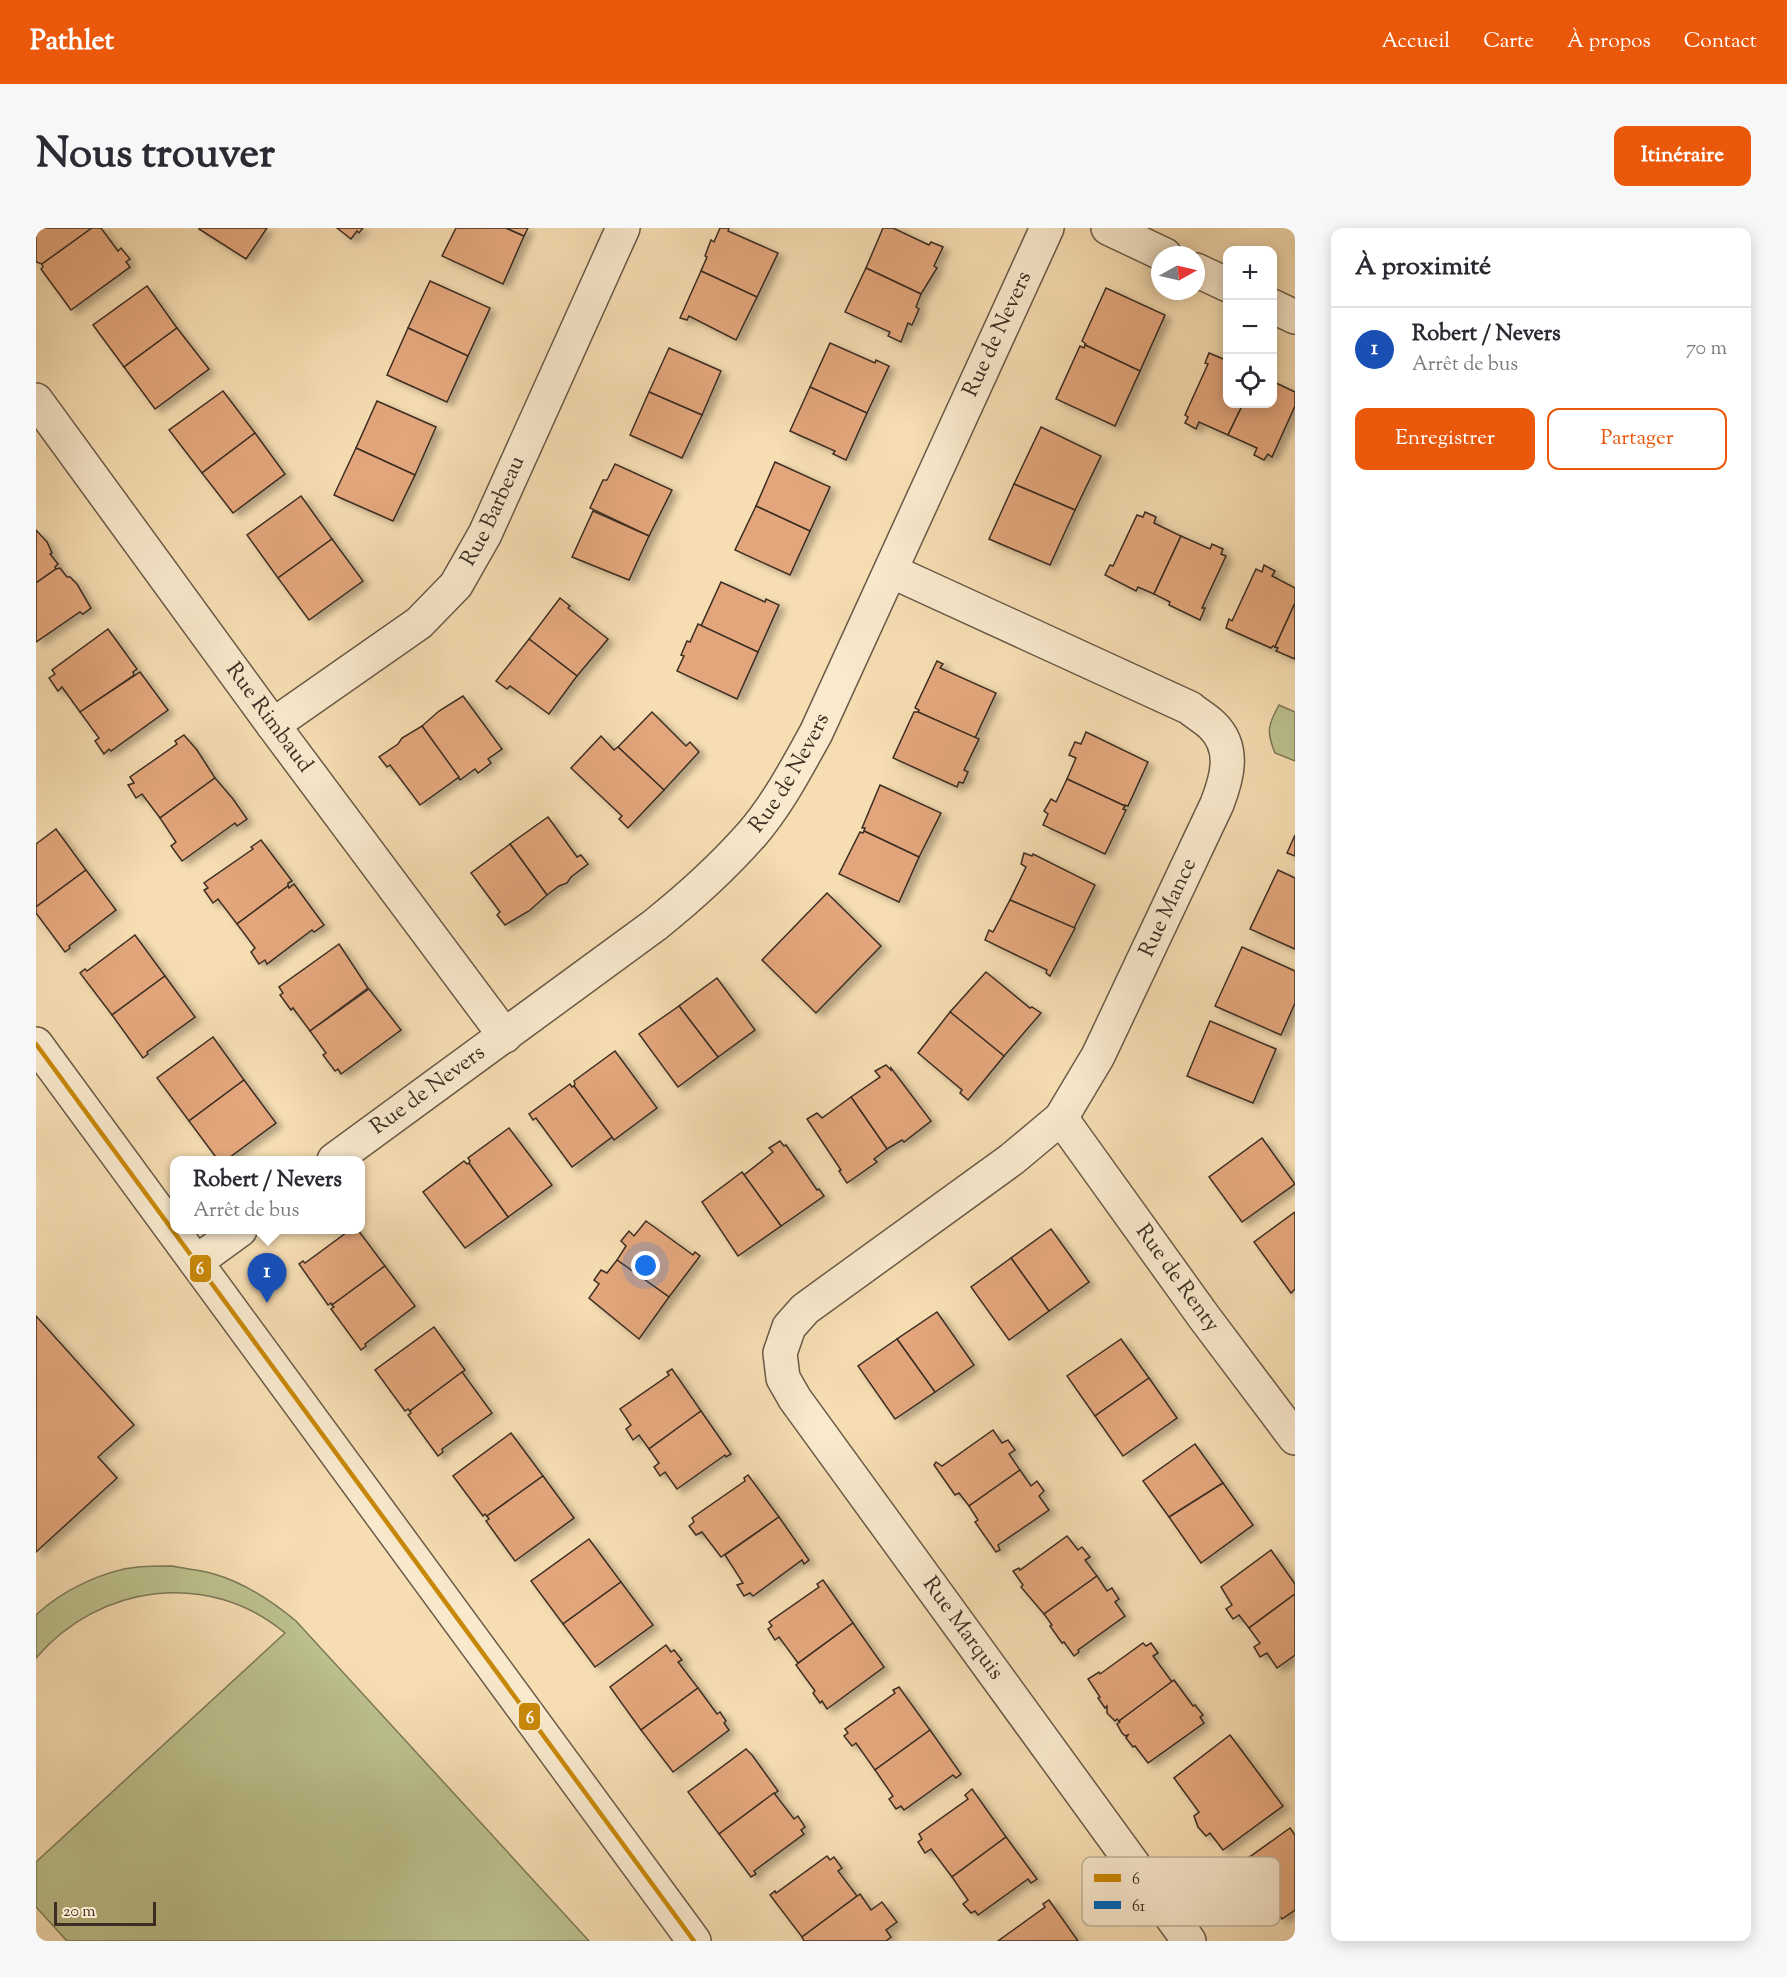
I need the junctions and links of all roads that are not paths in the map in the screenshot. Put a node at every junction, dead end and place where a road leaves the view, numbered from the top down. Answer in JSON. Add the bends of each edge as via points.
{"nodes":[{"id":1,"x":623,"y":228,"type":"edge"},
{"id":2,"x":1047,"y":228,"type":"edge"},
{"id":3,"x":1108,"y":228,"type":"edge"},
{"id":4,"x":1151,"y":248,"type":"edge"},
{"id":5,"x":1205,"y":274,"type":"edge"},
{"id":6,"x":1223,"y":283,"type":"edge"},
{"id":7,"x":1277,"y":308,"type":"edge"},
{"id":8,"x":1295,"y":317,"type":"edge"},
{"id":9,"x":36,"y":400,"type":"edge"},
{"id":10,"x":891,"y":571,"type":"junction"},
{"id":11,"x":273,"y":725,"type":"junction"},
{"id":12,"x":505,"y":1035,"type":"junction"},
{"id":13,"x":36,"y":1044,"type":"edge"},
{"id":14,"x":1061,"y":1118,"type":"junction"},
{"id":15,"x":341,"y":1156,"type":"edge"},
{"id":16,"x":170,"y":1227,"type":"edge"},
{"id":17,"x":175,"y":1234,"type":"edge"},
{"id":18,"x":234,"y":1234,"type":"edge"},
{"id":19,"x":196,"y":1262,"type":"junction"},
{"id":20,"x":805,"y":1309,"type":"joint"},
{"id":21,"x":1295,"y":1438,"type":"edge"},
{"id":22,"x":1128,"y":1857,"type":"edge"},
{"id":23,"x":1178,"y":1926,"type":"edge"},
{"id":24,"x":694,"y":1941,"type":"edge"},
{"id":25,"x":1189,"y":1941,"type":"edge"}],
"edges":[{"from":1,"to":11,"type":"street","name":"Rue Barbeau","via":[[485,534],[456,585],[419,623]]},
{"from":2,"to":10,"type":"street","name":"Rue de Nevers"},
{"from":3,"to":4,"type":"street"},
{"from":5,"to":6,"type":"street"},
{"from":7,"to":8,"type":"street"},
{"from":9,"to":11,"type":"street","name":"Rue Rimbaud"},
{"from":10,"to":12,"type":"street","name":"Rue de Nevers","via":[[816,733],[754,832],[702,886],[655,925]]},
{"from":10,"to":14,"type":"street","name":"Rue Mance","via":[[1190,708],[1214,726],[1228,750],[1227,777],[1217,804],[1098,1056]]},
{"from":11,"to":12,"type":"street","name":"Rue Rimbaud"},
{"from":12,"to":15,"type":"street","name":"Rue de Nevers"},
{"from":13,"to":16,"type":"street"},
{"from":14,"to":20,"type":"street","name":"Rue Mance","via":[[1012,1159]]},
{"from":14,"to":21,"type":"street","name":"Rue de Renty"},
{"from":17,"to":19,"type":"street"},
{"from":18,"to":19,"type":"street"},
{"from":19,"to":24,"type":"street"},
{"from":20,"to":22,"type":"street","name":"Rue Marquis","via":[[789,1327],[780,1353],[783,1378],[795,1399]]},
{"from":23,"to":25,"type":"street","name":"Rue Marquis"}]}
